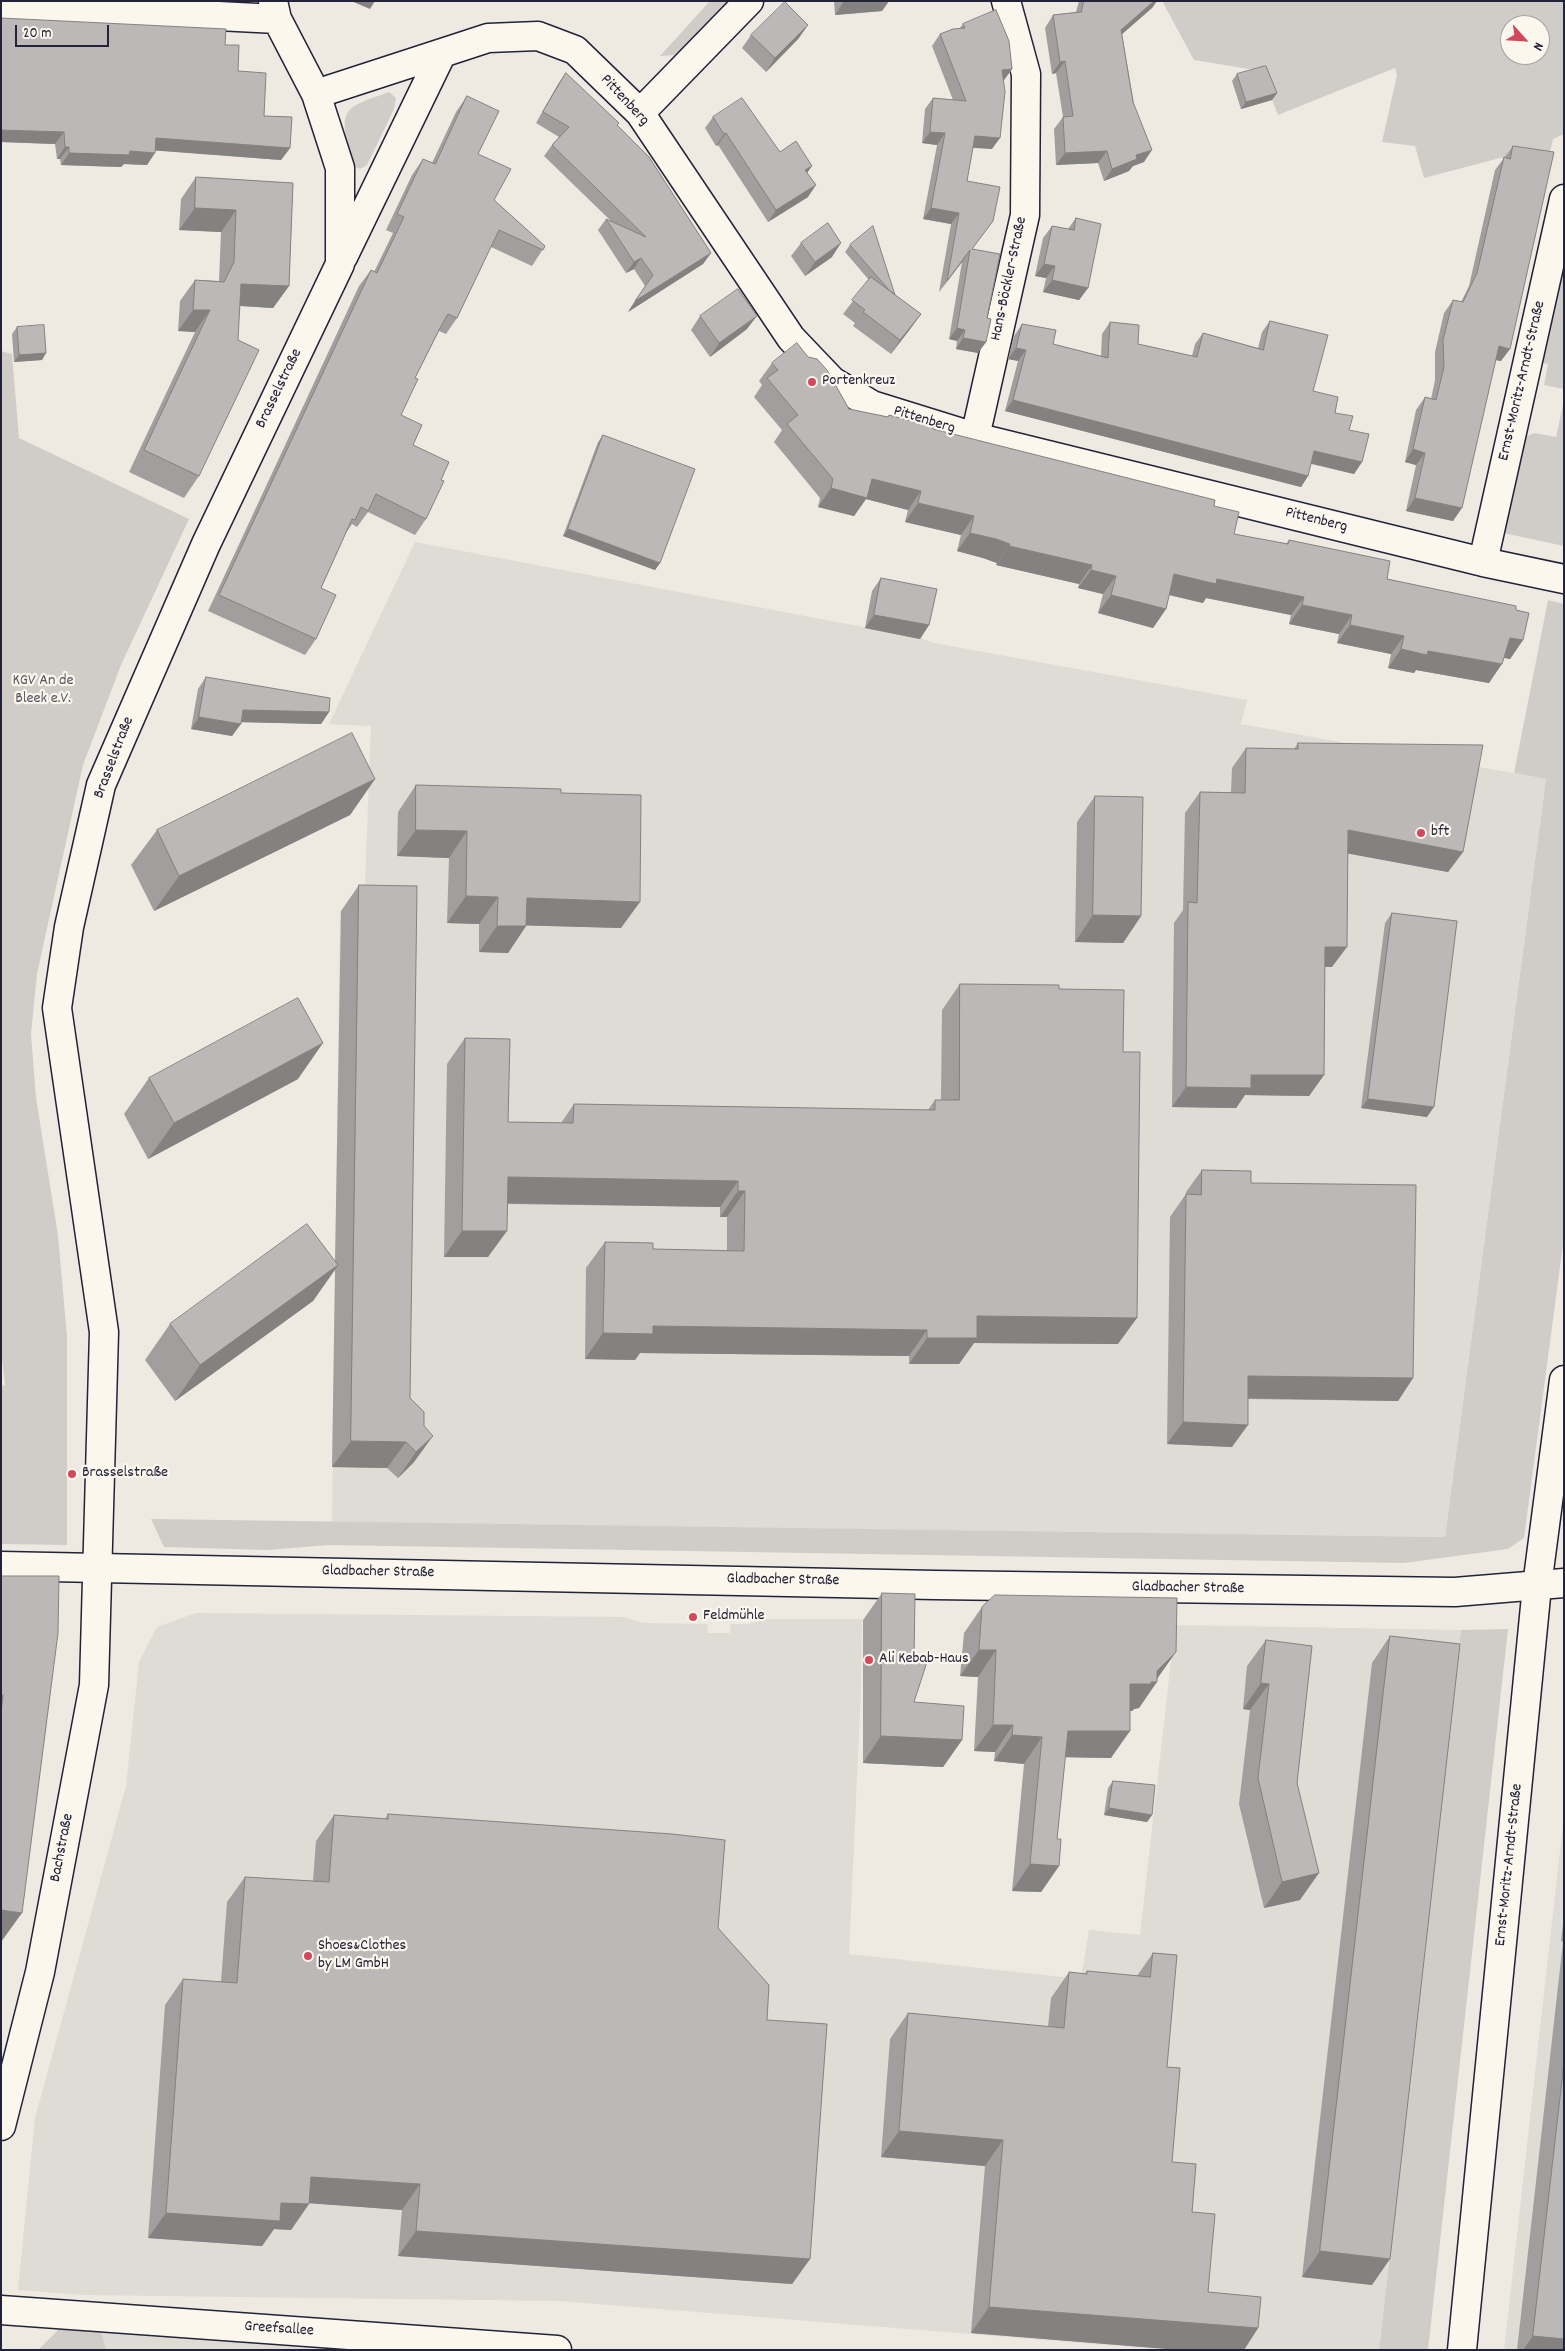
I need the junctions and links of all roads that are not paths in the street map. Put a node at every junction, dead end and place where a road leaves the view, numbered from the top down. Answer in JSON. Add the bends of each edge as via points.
{"nodes":[{"id":1,"x":749,"y":1,"type":"edge"},
{"id":2,"x":1006,"y":1,"type":"edge"},
{"id":3,"x":1,"y":6,"type":"edge"},
{"id":4,"x":275,"y":10,"type":"edge"},
{"id":5,"x":442,"y":53,"type":"junction"},
{"id":6,"x":316,"y":94,"type":"junction"},
{"id":7,"x":640,"y":113,"type":"junction"},
{"id":8,"x":1564,"y":200,"type":"edge"},
{"id":9,"x":340,"y":264,"type":"junction"},
{"id":10,"x":975,"y":437,"type":"junction"},
{"id":11,"x":1483,"y":562,"type":"junction"},
{"id":12,"x":1564,"y":579,"type":"edge"},
{"id":13,"x":1564,"y":1380,"type":"edge"},
{"id":14,"x":1,"y":1566,"type":"edge"},
{"id":15,"x":99,"y":1567,"type":"junction"},
{"id":16,"x":1564,"y":1583,"type":"edge"},
{"id":17,"x":1537,"y":1586,"type":"junction"},
{"id":18,"x":1,"y":2126,"type":"edge"},
{"id":19,"x":1,"y":2310,"type":"edge"},
{"id":20,"x":557,"y":2350,"type":"edge"},
{"id":21,"x":1462,"y":2350,"type":"edge"}],
"edges":[{"from":1,"to":7,"type":"street"},
{"from":2,"to":10,"type":"street","name":"Hans-Böckler-Straße","via":[[1026,74],[1025,215]]},
{"from":3,"to":4,"type":"street"},
{"from":4,"to":6,"type":"street","name":"Brasselstraße"},
{"from":5,"to":6,"type":"street","name":"Pittenberg"},
{"from":5,"to":7,"type":"street","name":"Pittenberg","via":[[488,38],[538,36],[575,50]]},
{"from":5,"to":9,"type":"street"},
{"from":6,"to":9,"type":"street","name":"Brasselstraße","via":[[340,168]]},
{"from":7,"to":10,"type":"street","name":"Pittenberg","via":[[791,338],[832,381],[872,405]]},
{"from":8,"to":11,"type":"street","name":"Ernst-Moritz-Arndt-Straße"},
{"from":9,"to":15,"type":"street","name":"Brasselstraße","via":[[206,544],[101,785],[69,927],[57,1008],[104,1332]]},
{"from":10,"to":11,"type":"street","name":"Pittenberg"},
{"from":11,"to":12,"type":"street","name":"Pittenberg"},
{"from":13,"to":17,"type":"street","name":"Ernst-Moritz-Arndt-Straße"},
{"from":14,"to":15,"type":"street","name":"Gladbacher Straße"},
{"from":15,"to":17,"type":"street","name":"Gladbacher Straße","via":[[1274,1590],[1455,1592]]},
{"from":15,"to":18,"type":"street","name":"Bachstraße","via":[[94,1684],[40,1972]]},
{"from":16,"to":17,"type":"street","name":"Gladbacher Straße"},
{"from":17,"to":21,"type":"street","name":"Ernst-Moritz-Arndt-Straße"},
{"from":19,"to":20,"type":"street","name":"Greefsallee"}]}
